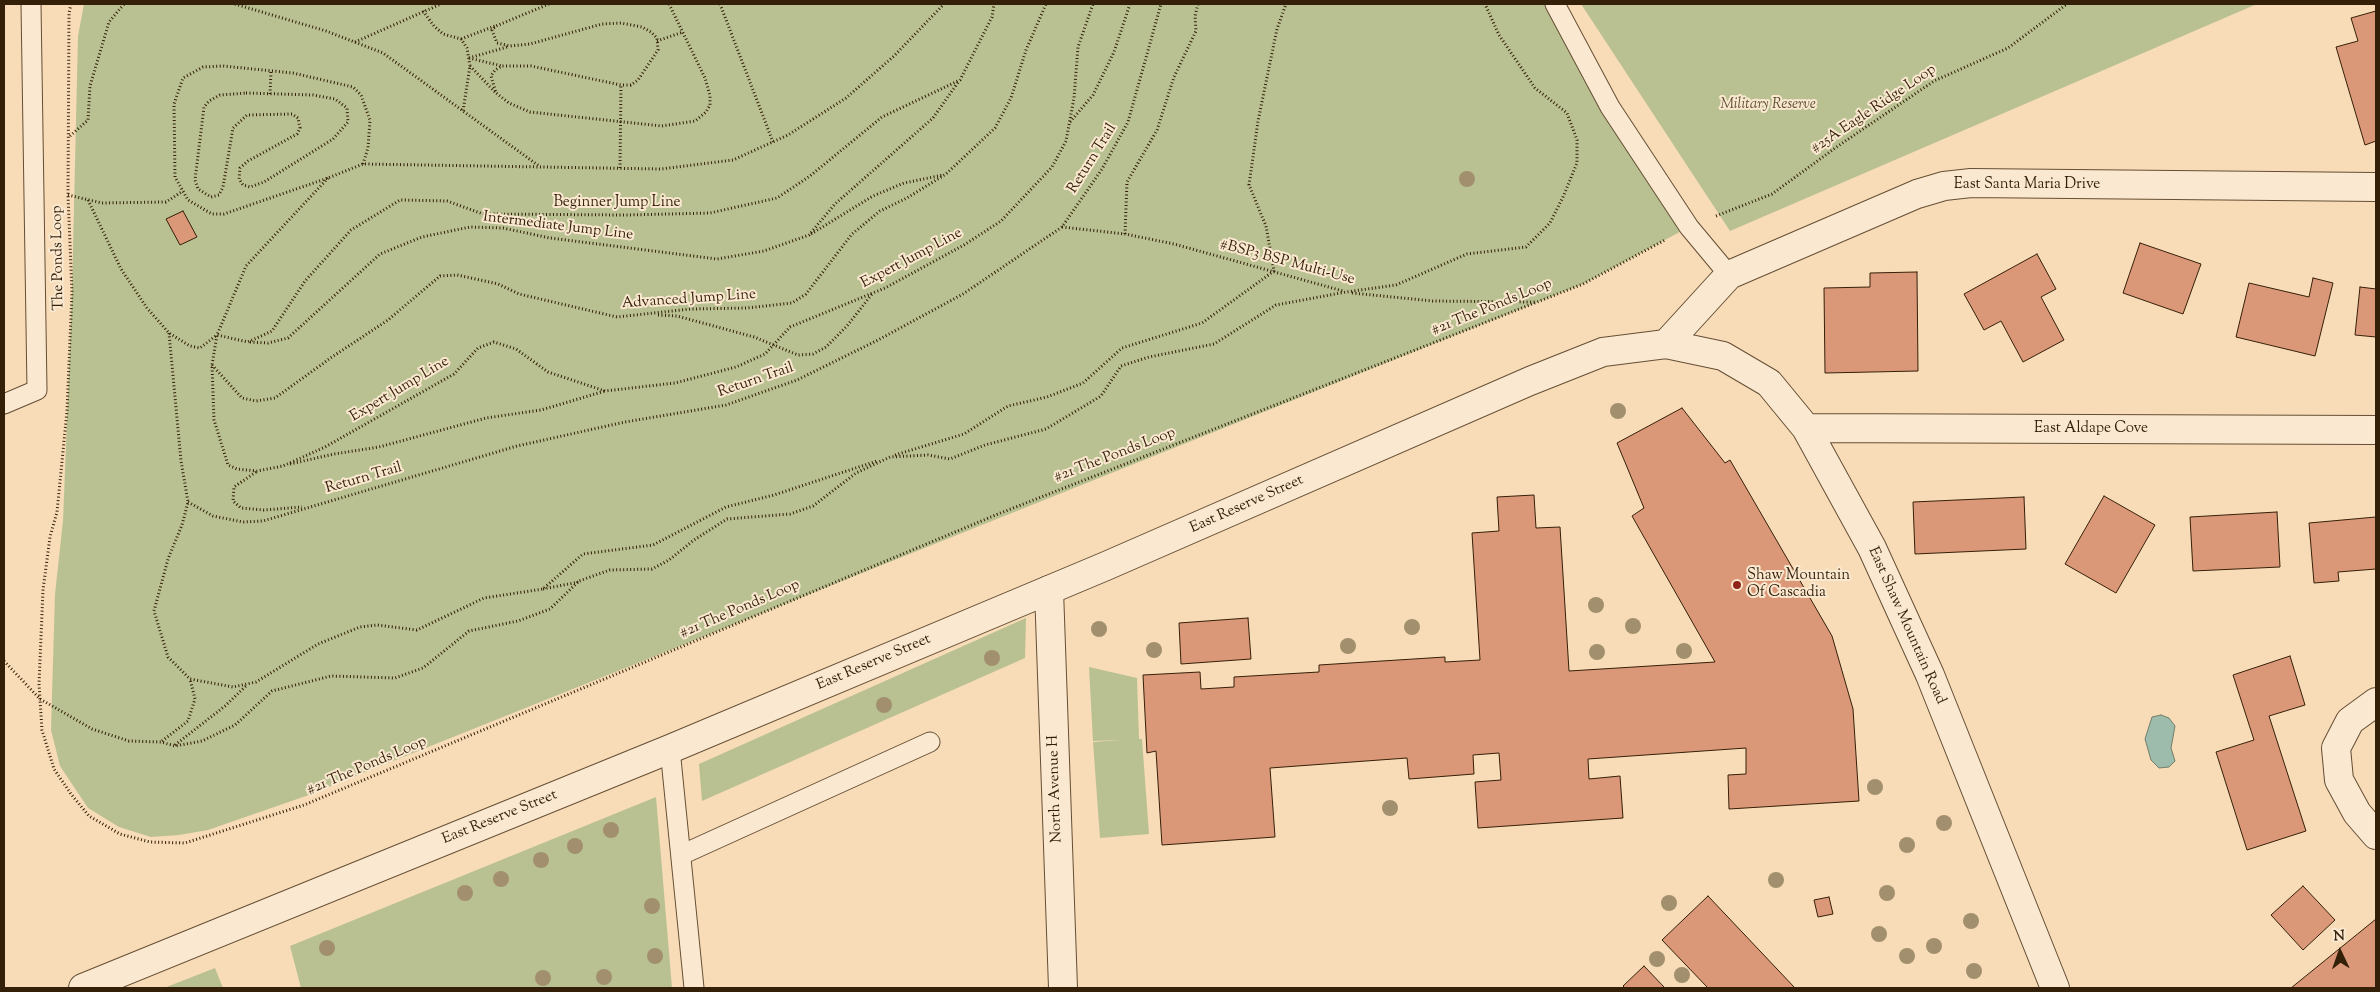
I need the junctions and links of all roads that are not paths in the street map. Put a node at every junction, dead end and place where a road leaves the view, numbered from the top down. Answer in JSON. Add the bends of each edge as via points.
{"nodes":[{"id":1,"x":31,"y":4,"type":"edge"},
{"id":2,"x":1555,"y":4,"type":"edge"},
{"id":3,"x":2376,"y":187,"type":"edge"},
{"id":4,"x":1729,"y":275,"type":"junction"},
{"id":5,"x":1666,"y":344,"type":"junction"},
{"id":6,"x":4,"y":404,"type":"edge"},
{"id":7,"x":1806,"y":428,"type":"junction"},
{"id":8,"x":2376,"y":430,"type":"edge"},
{"id":9,"x":1049,"y":590,"type":"junction"},
{"id":10,"x":2376,"y":702,"type":"edge"},
{"id":11,"x":930,"y":742,"type":"dead end"},
{"id":12,"x":670,"y":749,"type":"junction"},
{"id":13,"x":2376,"y":835,"type":"edge"},
{"id":14,"x":681,"y":855,"type":"junction"},
{"id":15,"x":83,"y":988,"type":"edge"},
{"id":16,"x":694,"y":988,"type":"edge"},
{"id":17,"x":1063,"y":988,"type":"edge"},
{"id":18,"x":2055,"y":988,"type":"edge"}],
"edges":[{"from":1,"to":6,"type":"lane","via":[[37,390]]},
{"from":2,"to":4,"type":"lane","via":[[1610,107],[1689,227]]},
{"from":3,"to":4,"type":"street","name":"East Santa Maria Drive","via":[[1971,183],[1944,186],[1918,194]]},
{"from":4,"to":5,"type":"street","name":"East Santa Maria Drive"},
{"from":5,"to":7,"type":"street","name":"East Shaw Mountain Road","via":[[1723,356],[1769,383]]},
{"from":5,"to":9,"type":"street","name":"East Reserve Street","via":[[1603,352],[1530,381]]},
{"from":7,"to":8,"type":"street","name":"East Aldape Cove"},
{"from":7,"to":18,"type":"street","name":"East Shaw Mountain Road","via":[[1872,548],[1930,675]]},
{"from":9,"to":12,"type":"street","name":"East Reserve Street"},
{"from":9,"to":17,"type":"street","name":"North Avenue H"},
{"from":10,"to":13,"type":"street","via":[[2350,720],[2336,748],[2339,780],[2357,813]]},
{"from":11,"to":14,"type":"lane"},
{"from":12,"to":14,"type":"lane"},
{"from":12,"to":15,"type":"street","name":"East Reserve Street"},
{"from":14,"to":16,"type":"lane"}]}
